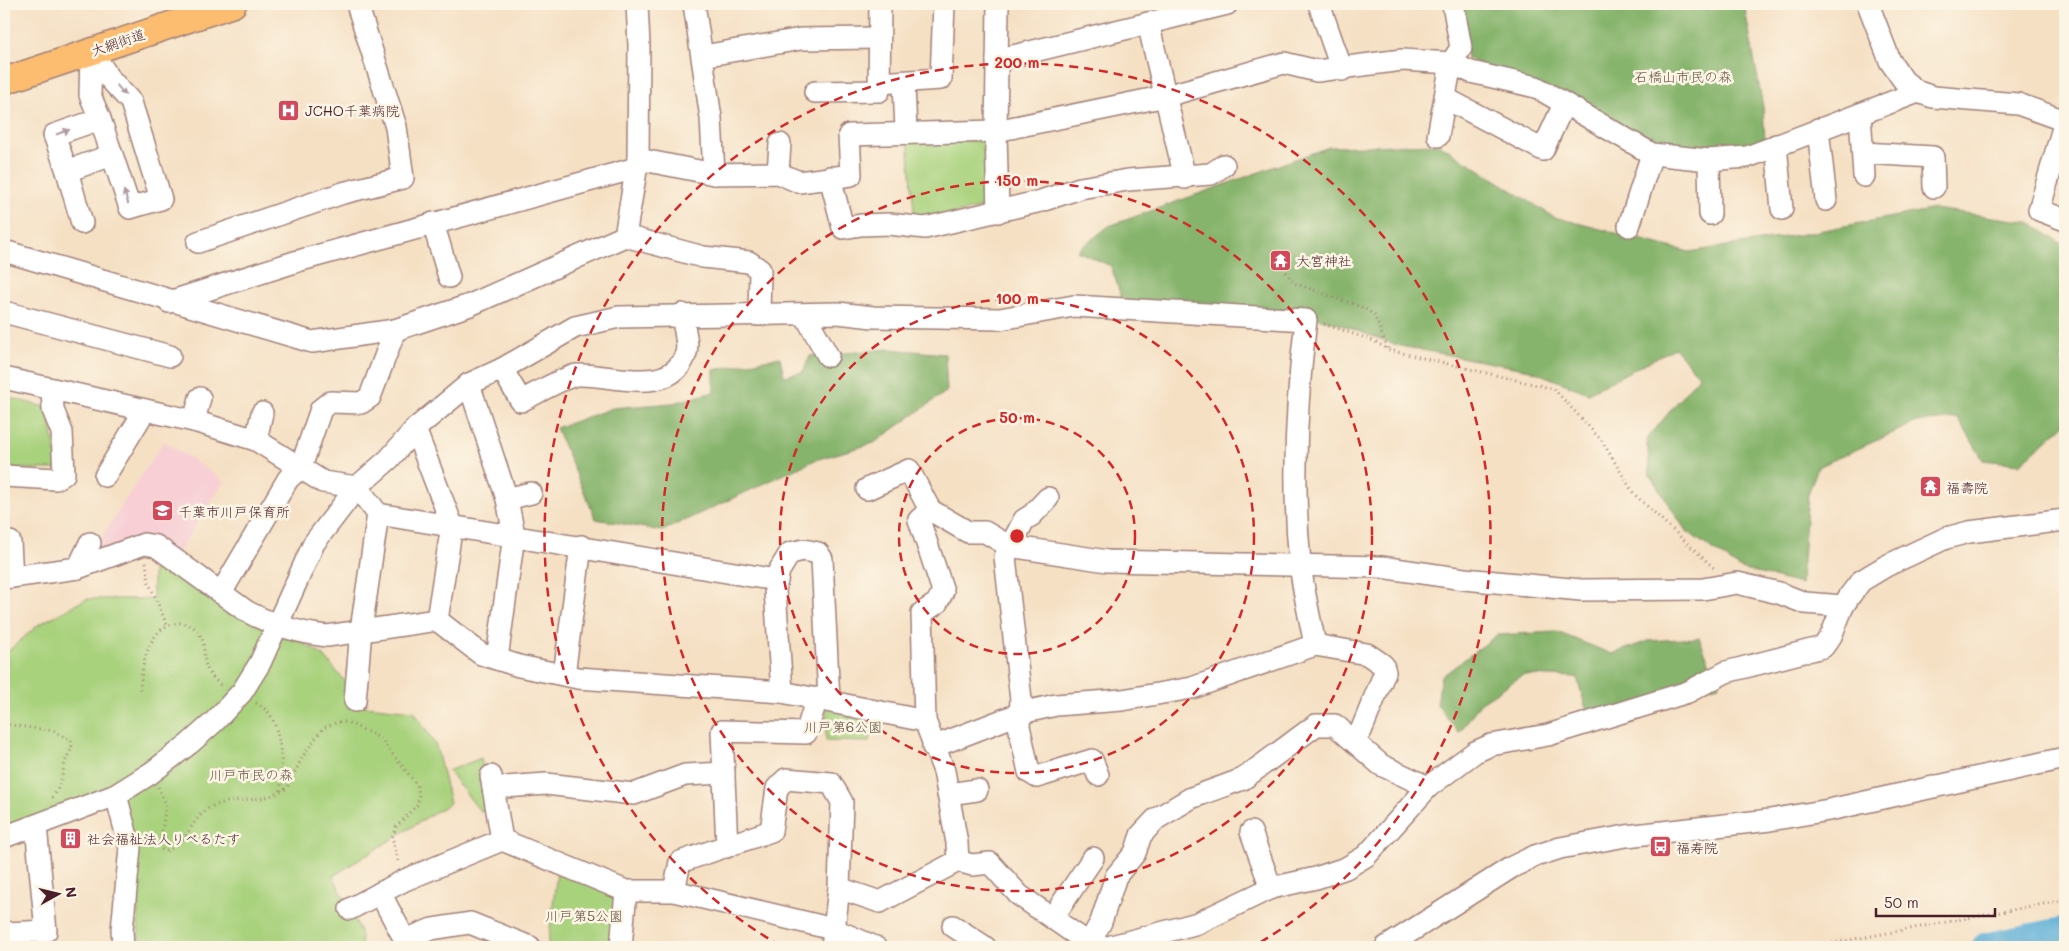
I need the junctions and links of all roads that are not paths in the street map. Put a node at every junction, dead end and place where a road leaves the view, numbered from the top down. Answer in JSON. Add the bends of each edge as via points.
{"nodes":[{"id":1,"x":232,"y":4,"type":"edge"},
{"id":2,"x":357,"y":4,"type":"edge"},
{"id":3,"x":637,"y":4,"type":"edge"},
{"id":4,"x":694,"y":4,"type":"edge"},
{"id":5,"x":880,"y":4,"type":"edge"},
{"id":6,"x":944,"y":4,"type":"edge"},
{"id":7,"x":998,"y":4,"type":"edge"},
{"id":8,"x":1228,"y":4,"type":"edge"},
{"id":9,"x":1319,"y":4,"type":"edge"},
{"id":10,"x":1453,"y":4,"type":"edge"},
{"id":11,"x":1868,"y":4,"type":"edge"},
{"id":12,"x":1148,"y":23,"type":"junction"},
{"id":13,"x":878,"y":38,"type":"junction"},
{"id":14,"x":91,"y":51,"type":"junction"},
{"id":15,"x":703,"y":56,"type":"junction"},
{"id":16,"x":997,"y":60,"type":"junction"},
{"id":17,"x":1451,"y":64,"type":"junction"},
{"id":18,"x":1342,"y":70,"type":"junction"},
{"id":19,"x":4,"y":81,"type":"edge"},
{"id":20,"x":879,"y":83,"type":"junction"},
{"id":21,"x":904,"y":83,"type":"junction"},
{"id":22,"x":816,"y":92,"type":"dead end"},
{"id":23,"x":1918,"y":92,"type":"junction"},
{"id":24,"x":1166,"y":96,"type":"junction"},
{"id":25,"x":1445,"y":98,"type":"junction"},
{"id":26,"x":1564,"y":104,"type":"junction"},
{"id":27,"x":1860,"y":114,"type":"junction"},
{"id":28,"x":100,"y":119,"type":"junction"},
{"id":29,"x":2065,"y":121,"type":"edge"},
{"id":30,"x":1818,"y":129,"type":"junction"},
{"id":31,"x":996,"y":131,"type":"junction"},
{"id":32,"x":906,"y":132,"type":"junction"},
{"id":33,"x":1438,"y":136,"type":"dead end"},
{"id":34,"x":780,"y":144,"type":"dead end"},
{"id":35,"x":1776,"y":145,"type":"junction"},
{"id":36,"x":1863,"y":153,"type":"junction"},
{"id":37,"x":1652,"y":154,"type":"junction"},
{"id":38,"x":112,"y":155,"type":"junction"},
{"id":39,"x":1709,"y":160,"type":"junction"},
{"id":40,"x":637,"y":164,"type":"junction"},
{"id":41,"x":1224,"y":165,"type":"dead end"},
{"id":42,"x":67,"y":171,"type":"junction"},
{"id":43,"x":778,"y":173,"type":"junction"},
{"id":44,"x":714,"y":174,"type":"junction"},
{"id":45,"x":1864,"y":176,"type":"dead end"},
{"id":46,"x":830,"y":177,"type":"junction"},
{"id":47,"x":1185,"y":178,"type":"junction"},
{"id":48,"x":1934,"y":187,"type":"dead end"},
{"id":49,"x":1826,"y":200,"type":"dead end"},
{"id":50,"x":1782,"y":209,"type":"dead end"},
{"id":51,"x":998,"y":212,"type":"junction"},
{"id":52,"x":1710,"y":214,"type":"dead end"},
{"id":53,"x":2065,"y":220,"type":"edge"},
{"id":54,"x":82,"y":223,"type":"dead end"},
{"id":55,"x":433,"y":223,"type":"junction"},
{"id":56,"x":1629,"y":226,"type":"dead end"},
{"id":57,"x":625,"y":236,"type":"junction"},
{"id":58,"x":198,"y":242,"type":"dead end"},
{"id":59,"x":4,"y":252,"type":"edge"},
{"id":60,"x":449,"y":277,"type":"dead end"},
{"id":61,"x":169,"y":302,"type":"junction"},
{"id":62,"x":4,"y":312,"type":"edge"},
{"id":63,"x":682,"y":314,"type":"junction"},
{"id":64,"x":759,"y":315,"type":"junction"},
{"id":65,"x":805,"y":315,"type":"junction"},
{"id":66,"x":395,"y":330,"type":"junction"},
{"id":67,"x":170,"y":356,"type":"dead end"},
{"id":68,"x":828,"y":356,"type":"dead end"},
{"id":69,"x":502,"y":369,"type":"junction"},
{"id":70,"x":4,"y":378,"type":"edge"},
{"id":71,"x":468,"y":384,"type":"junction"},
{"id":72,"x":52,"y":389,"type":"junction"},
{"id":73,"x":200,"y":398,"type":"dead end"},
{"id":74,"x":145,"y":410,"type":"junction"},
{"id":75,"x":262,"y":413,"type":"dead end"},
{"id":76,"x":194,"y":421,"type":"junction"},
{"id":77,"x":415,"y":429,"type":"junction"},
{"id":78,"x":256,"y":440,"type":"junction"},
{"id":79,"x":301,"y":467,"type":"junction"},
{"id":80,"x":4,"y":476,"type":"edge"},
{"id":81,"x":105,"y":476,"type":"dead end"},
{"id":82,"x":357,"y":487,"type":"junction"},
{"id":83,"x":867,"y":488,"type":"dead end"},
{"id":84,"x":531,"y":493,"type":"dead end"},
{"id":85,"x":1048,"y":498,"type":"dead end"},
{"id":86,"x":507,"y":499,"type":"junction"},
{"id":87,"x":930,"y":510,"type":"junction"},
{"id":88,"x":378,"y":514,"type":"junction"},
{"id":89,"x":2065,"y":520,"type":"edge"},
{"id":90,"x":452,"y":525,"type":"junction"},
{"id":91,"x":514,"y":535,"type":"junction"},
{"id":92,"x":4,"y":542,"type":"edge"},
{"id":93,"x":90,"y":543,"type":"dead end"},
{"id":94,"x":581,"y":546,"type":"junction"},
{"id":95,"x":1009,"y":546,"type":"junction"},
{"id":96,"x":1300,"y":564,"type":"junction"},
{"id":97,"x":78,"y":568,"type":"junction"},
{"id":98,"x":8,"y":577,"type":"edge"},
{"id":99,"x":776,"y":580,"type":"junction"},
{"id":100,"x":221,"y":594,"type":"junction"},
{"id":101,"x":1843,"y":606,"type":"junction"},
{"id":102,"x":437,"y":620,"type":"junction"},
{"id":103,"x":278,"y":625,"type":"junction"},
{"id":104,"x":361,"y":630,"type":"junction"},
{"id":105,"x":1315,"y":646,"type":"junction"},
{"id":106,"x":497,"y":659,"type":"junction"},
{"id":107,"x":564,"y":675,"type":"junction"},
{"id":108,"x":782,"y":692,"type":"junction"},
{"id":109,"x":823,"y":699,"type":"junction"},
{"id":110,"x":355,"y":701,"type":"dead end"},
{"id":111,"x":1021,"y":713,"type":"junction"},
{"id":112,"x":926,"y":721,"type":"junction"},
{"id":113,"x":1352,"y":739,"type":"junction"},
{"id":114,"x":933,"y":746,"type":"junction"},
{"id":115,"x":2065,"y":758,"type":"edge"},
{"id":116,"x":724,"y":773,"type":"junction"},
{"id":117,"x":1098,"y":775,"type":"dead end"},
{"id":118,"x":1428,"y":787,"type":"junction"},
{"id":119,"x":977,"y":790,"type":"dead end"},
{"id":120,"x":948,"y":794,"type":"junction"},
{"id":121,"x":116,"y":795,"type":"junction"},
{"id":122,"x":36,"y":826,"type":"junction"},
{"id":123,"x":1251,"y":832,"type":"dead end"},
{"id":124,"x":4,"y":837,"type":"edge"},
{"id":125,"x":502,"y":840,"type":"junction"},
{"id":126,"x":727,"y":847,"type":"junction"},
{"id":127,"x":1094,"y":858,"type":"dead end"},
{"id":128,"x":958,"y":861,"type":"junction"},
{"id":129,"x":839,"y":888,"type":"junction"},
{"id":130,"x":1271,"y":888,"type":"junction"},
{"id":131,"x":626,"y":891,"type":"junction"},
{"id":132,"x":674,"y":891,"type":"junction"},
{"id":133,"x":380,"y":893,"type":"junction"},
{"id":134,"x":350,"y":909,"type":"dead end"},
{"id":135,"x":1053,"y":917,"type":"junction"},
{"id":136,"x":953,"y":926,"type":"dead end"},
{"id":137,"x":7,"y":933,"type":"dead end"},
{"id":138,"x":833,"y":938,"type":"edge"},
{"id":139,"x":1094,"y":946,"type":"edge"},
{"id":140,"x":123,"y":947,"type":"edge"},
{"id":141,"x":530,"y":947,"type":"edge"},
{"id":142,"x":621,"y":947,"type":"edge"},
{"id":143,"x":875,"y":947,"type":"edge"},
{"id":144,"x":985,"y":947,"type":"edge"},
{"id":145,"x":1386,"y":947,"type":"edge"}],
"edges":[{"from":1,"to":14,"type":"main road","name":"大網街道"},
{"from":2,"to":58,"type":"street","via":[[396,127],[403,178],[344,192]]},
{"from":3,"to":40,"type":"street","via":[[640,45]]},
{"from":4,"to":15,"type":"street"},
{"from":5,"to":13,"type":"street"},
{"from":6,"to":21,"type":"street","via":[[941,79]]},
{"from":7,"to":16,"type":"street"},
{"from":8,"to":12,"type":"street"},
{"from":9,"to":18,"type":"street"},
{"from":10,"to":17,"type":"street","via":[[1460,48]]},
{"from":11,"to":23,"type":"street","via":[[1890,60],[1904,81]]},
{"from":12,"to":16,"type":"street"},
{"from":12,"to":24,"type":"street"},
{"from":13,"to":15,"type":"street","via":[[801,39]]},
{"from":13,"to":20,"type":"street"},
{"from":14,"to":19,"type":"main road","name":"大網街道"},
{"from":14,"to":28,"type":"street","via":[[90,95]]},
{"from":14,"to":38,"type":"street","one_way":true,"via":[[131,102],[161,200],[130,208]]},
{"from":15,"to":44,"type":"street"},
{"from":16,"to":31,"type":"street"},
{"from":17,"to":18,"type":"street","via":[[1402,60]]},
{"from":17,"to":25,"type":"street"},
{"from":17,"to":26,"type":"street","via":[[1536,88]]},
{"from":18,"to":24,"type":"street","via":[[1317,72],[1284,63]]},
{"from":20,"to":21,"type":"street"},
{"from":20,"to":22,"type":"street","via":[[879,91]]},
{"from":21,"to":32,"type":"street"},
{"from":23,"to":27,"type":"street"},
{"from":23,"to":29,"type":"street","via":[[1933,97],[2018,104]]},
{"from":24,"to":31,"type":"street"},
{"from":24,"to":47,"type":"street"},
{"from":25,"to":26,"type":"street","via":[[1543,150]]},
{"from":25,"to":33,"type":"street"},
{"from":26,"to":37,"type":"street"},
{"from":27,"to":30,"type":"street"},
{"from":27,"to":36,"type":"street"},
{"from":28,"to":38,"type":"street"},
{"from":42,"to":28,"type":"street","one_way":true,"via":[[54,135]]},
{"from":29,"to":53,"type":"street","via":[[2039,210]]},
{"from":30,"to":35,"type":"street"},
{"from":30,"to":49,"type":"street"},
{"from":31,"to":32,"type":"street"},
{"from":31,"to":51,"type":"street"},
{"from":32,"to":46,"type":"street","via":[[849,135],[851,175]]},
{"from":34,"to":43,"type":"street"},
{"from":35,"to":39,"type":"street","via":[[1747,157]]},
{"from":35,"to":50,"type":"street"},
{"from":36,"to":45,"type":"street"},
{"from":36,"to":48,"type":"street","via":[[1933,157]]},
{"from":37,"to":39,"type":"street"},
{"from":37,"to":56,"type":"street"},
{"from":38,"to":42,"type":"street"},
{"from":39,"to":52,"type":"street"},
{"from":40,"to":44,"type":"street"},
{"from":40,"to":55,"type":"street"},
{"from":40,"to":57,"type":"street"},
{"from":41,"to":47,"type":"street","via":[[1212,174]]},
{"from":42,"to":54,"type":"street"},
{"from":43,"to":44,"type":"street"},
{"from":43,"to":46,"type":"street","via":[[798,182]]},
{"from":46,"to":51,"type":"street","via":[[843,228],[888,224],[925,228]]},
{"from":47,"to":51,"type":"street","via":[[1128,180],[1080,188]]},
{"from":55,"to":60,"type":"street"},
{"from":55,"to":61,"type":"street"},
{"from":57,"to":64,"type":"street","via":[[703,257],[749,262],[760,270]]},
{"from":57,"to":66,"type":"street","via":[[470,305]]},
{"from":59,"to":61,"type":"street"},
{"from":61,"to":66,"type":"street","via":[[312,342]]},
{"from":62,"to":67,"type":"street"},
{"from":63,"to":64,"type":"street"},
{"from":63,"to":69,"type":"street","via":[[619,317],[574,327]]},
{"from":63,"to":69,"type":"street","via":[[686,352],[676,368],[662,378],[628,380],[576,375],[521,400]]},
{"from":64,"to":65,"type":"street"},
{"from":65,"to":68,"type":"street"},
{"from":65,"to":96,"type":"street","via":[[838,313],[1000,319],[1074,306],[1306,320],[1296,412]]},
{"from":66,"to":79,"type":"street","via":[[370,397],[360,402],[330,402],[321,409]]},
{"from":69,"to":71,"type":"street"},
{"from":70,"to":72,"type":"street"},
{"from":71,"to":77,"type":"street"},
{"from":71,"to":86,"type":"street"},
{"from":72,"to":74,"type":"street"},
{"from":72,"to":80,"type":"street","via":[[53,410],[62,432],[64,474],[56,479]]},
{"from":73,"to":76,"type":"street"},
{"from":74,"to":76,"type":"street"},
{"from":74,"to":81,"type":"street"},
{"from":75,"to":78,"type":"street"},
{"from":76,"to":78,"type":"street"},
{"from":77,"to":82,"type":"street","via":[[389,459]]},
{"from":77,"to":90,"type":"street"},
{"from":78,"to":79,"type":"street"},
{"from":79,"to":82,"type":"street","via":[[323,482]]},
{"from":79,"to":100,"type":"street","via":[[288,480]]},
{"from":82,"to":88,"type":"street"},
{"from":82,"to":103,"type":"street","via":[[314,543]]},
{"from":83,"to":87,"type":"street","via":[[909,470]]},
{"from":84,"to":86,"type":"street"},
{"from":85,"to":95,"type":"street","via":[[1024,520]]},
{"from":86,"to":91,"type":"street"},
{"from":87,"to":95,"type":"street","via":[[968,532],[985,532]]},
{"from":87,"to":112,"type":"street","via":[[919,520],[943,591],[937,603],[922,613]]},
{"from":88,"to":90,"type":"street"},
{"from":88,"to":104,"type":"street"},
{"from":89,"to":101,"type":"street","via":[[1969,532],[1931,544],[1861,581]]},
{"from":90,"to":91,"type":"street"},
{"from":90,"to":102,"type":"street"},
{"from":91,"to":94,"type":"street"},
{"from":91,"to":106,"type":"street"},
{"from":92,"to":98,"type":"street","via":[[10,542]]},
{"from":93,"to":97,"type":"street"},
{"from":94,"to":99,"type":"street"},
{"from":94,"to":107,"type":"street"},
{"from":95,"to":96,"type":"street","via":[[1107,561]]},
{"from":95,"to":111,"type":"street","via":[[1005,557]]},
{"from":96,"to":101,"type":"street","via":[[1381,567],[1581,590],[1703,589],[1737,583],[1805,602]]},
{"from":96,"to":105,"type":"street"},
{"from":97,"to":98,"type":"street"},
{"from":97,"to":100,"type":"street","via":[[144,544],[156,546]]},
{"from":99,"to":108,"type":"street"},
{"from":99,"to":109,"type":"street","via":[[790,553],[804,550],[818,554],[822,560]]},
{"from":100,"to":103,"type":"street","via":[[252,614]]},
{"from":101,"to":118,"type":"street","via":[[1823,647],[1726,672],[1688,692],[1548,735],[1491,745],[1475,752]]},
{"from":102,"to":104,"type":"street"},
{"from":102,"to":106,"type":"street","via":[[481,654]]},
{"from":103,"to":104,"type":"street","via":[[327,636]]},
{"from":103,"to":121,"type":"street","via":[[240,694],[189,744]]},
{"from":104,"to":110,"type":"street"},
{"from":105,"to":111,"type":"street","via":[[1192,688],[1122,700],[1056,705]]},
{"from":105,"to":113,"type":"street","via":[[1367,654],[1383,665],[1385,672],[1361,731]]},
{"from":106,"to":107,"type":"street"},
{"from":107,"to":108,"type":"street"},
{"from":108,"to":109,"type":"street"},
{"from":109,"to":112,"type":"street"},
{"from":109,"to":116,"type":"street","via":[[806,733],[722,731]]},
{"from":111,"to":114,"type":"street"},
{"from":111,"to":117,"type":"street","via":[[1019,726],[1029,772],[1037,777],[1092,760]]},
{"from":112,"to":114,"type":"street"},
{"from":113,"to":118,"type":"street","via":[[1381,765]]},
{"from":113,"to":139,"type":"street","via":[[1335,725],[1316,725],[1243,778],[1191,798],[1138,831],[1135,853],[1116,876]]},
{"from":114,"to":120,"type":"street","via":[[944,771]]},
{"from":115,"to":145,"type":"street","via":[[1820,812],[1626,836],[1560,848],[1512,867]]},
{"from":116,"to":125,"type":"street","via":[[685,775],[634,794],[492,781]]},
{"from":116,"to":126,"type":"street"},
{"from":118,"to":130,"type":"street","via":[[1366,856],[1324,876]]},
{"from":119,"to":120,"type":"street"},
{"from":120,"to":128,"type":"street"},
{"from":121,"to":122,"type":"street"},
{"from":121,"to":140,"type":"street","via":[[130,848]]},
{"from":122,"to":124,"type":"street"},
{"from":122,"to":137,"type":"street","via":[[46,931]]},
{"from":123,"to":130,"type":"street"},
{"from":125,"to":131,"type":"street"},
{"from":125,"to":133,"type":"street"},
{"from":126,"to":129,"type":"street","via":[[771,831],[777,788],[786,779],[831,783],[842,802]]},
{"from":126,"to":132,"type":"street","via":[[680,862]]},
{"from":127,"to":135,"type":"street"},
{"from":128,"to":129,"type":"street","via":[[880,902]]},
{"from":128,"to":135,"type":"street","via":[[972,865],[990,863],[1019,895]]},
{"from":129,"to":138,"type":"street"},
{"from":130,"to":139,"type":"street","via":[[1198,924]]},
{"from":131,"to":132,"type":"street"},
{"from":131,"to":142,"type":"street"},
{"from":132,"to":138,"type":"street"},
{"from":133,"to":134,"type":"street"},
{"from":133,"to":141,"type":"street","via":[[404,940],[432,928],[470,923]]},
{"from":135,"to":139,"type":"street"},
{"from":136,"to":144,"type":"street"},
{"from":138,"to":143,"type":"street"}]}
